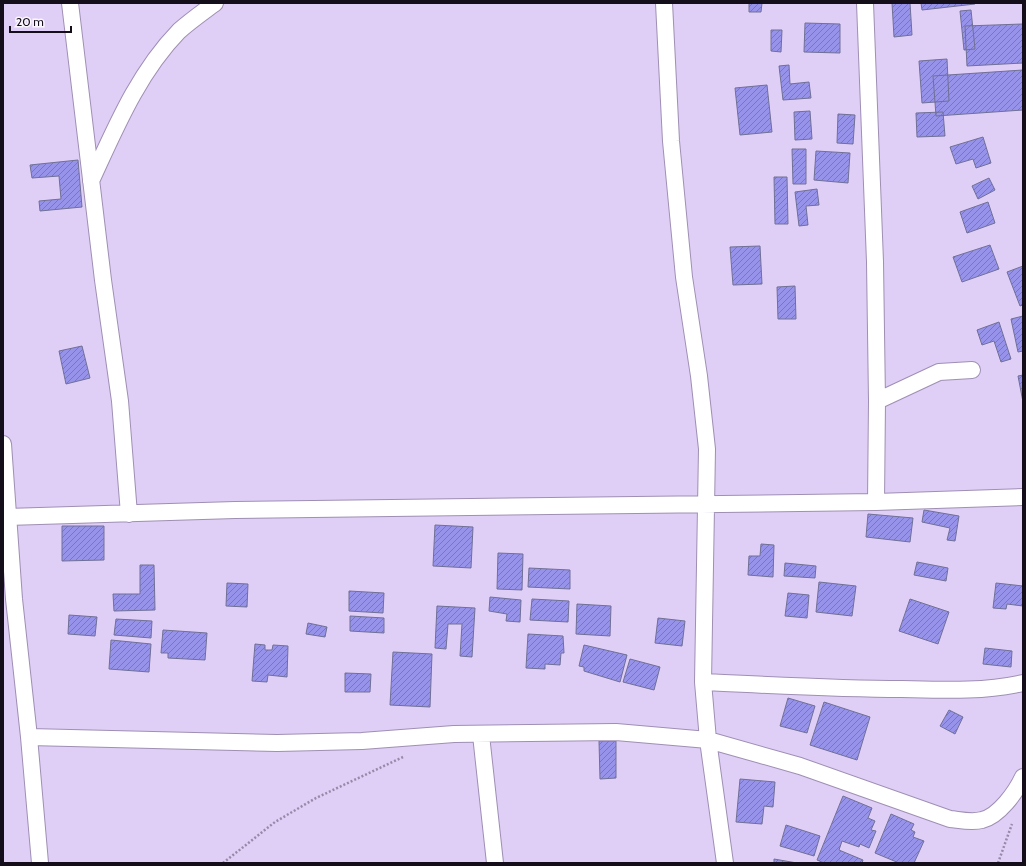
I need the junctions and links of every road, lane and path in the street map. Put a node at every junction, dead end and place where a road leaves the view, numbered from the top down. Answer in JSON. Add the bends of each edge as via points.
{"nodes":[{"id":1,"x":70,"y":3,"type":"edge"},
{"id":2,"x":215,"y":3,"type":"edge"},
{"id":3,"x":664,"y":3,"type":"edge"},
{"id":4,"x":865,"y":3,"type":"edge"},
{"id":5,"x":91,"y":183,"type":"junction"},
{"id":6,"x":972,"y":370,"type":"dead end"},
{"id":7,"x":878,"y":401,"type":"junction"},
{"id":8,"x":3,"y":444,"type":"edge"},
{"id":9,"x":1023,"y":497,"type":"edge"},
{"id":10,"x":876,"y":502,"type":"junction"},
{"id":11,"x":706,"y":506,"type":"junction"},
{"id":12,"x":129,"y":514,"type":"junction"},
{"id":13,"x":7,"y":516,"type":"junction"},
{"id":14,"x":702,"y":682,"type":"junction"},
{"id":15,"x":1023,"y":683,"type":"edge"},
{"id":16,"x":481,"y":735,"type":"junction"},
{"id":17,"x":29,"y":737,"type":"junction"},
{"id":18,"x":708,"y":740,"type":"junction"},
{"id":19,"x":405,"y":756,"type":"dead end"},
{"id":20,"x":1023,"y":777,"type":"edge"},
{"id":21,"x":40,"y":863,"type":"edge"},
{"id":22,"x":223,"y":863,"type":"edge"},
{"id":23,"x":495,"y":863,"type":"edge"},
{"id":24,"x":726,"y":863,"type":"edge"}],
"edges":[{"from":1,"to":5,"type":"street"},
{"from":2,"to":5,"type":"street","via":[[179,32],[150,68],[116,126]]},
{"from":3,"to":11,"type":"street","via":[[671,141],[684,277],[707,450]]},
{"from":4,"to":7,"type":"street"},
{"from":5,"to":12,"type":"street","via":[[120,401]]},
{"from":6,"to":7,"type":"street","via":[[939,372]]},
{"from":7,"to":10,"type":"street"},
{"from":8,"to":13,"type":"street"},
{"from":9,"to":10,"type":"street"},
{"from":10,"to":11,"type":"street"},
{"from":11,"to":12,"type":"street","via":[[235,510]]},
{"from":11,"to":14,"type":"street"},
{"from":12,"to":13,"type":"street"},
{"from":13,"to":17,"type":"street"},
{"from":14,"to":15,"type":"street","via":[[962,690]]},
{"from":14,"to":18,"type":"street"},
{"from":16,"to":17,"type":"street","via":[[454,734],[362,741],[277,743]]},
{"from":16,"to":18,"type":"street","via":[[616,732]]},
{"from":16,"to":23,"type":"street"},
{"from":17,"to":21,"type":"street"},
{"from":18,"to":20,"type":"street","via":[[800,766],[950,819],[982,820],[997,812],[1019,786]]},
{"from":18,"to":24,"type":"street"},
{"from":19,"to":22,"type":"path","via":[[316,798],[282,818]]}]}
